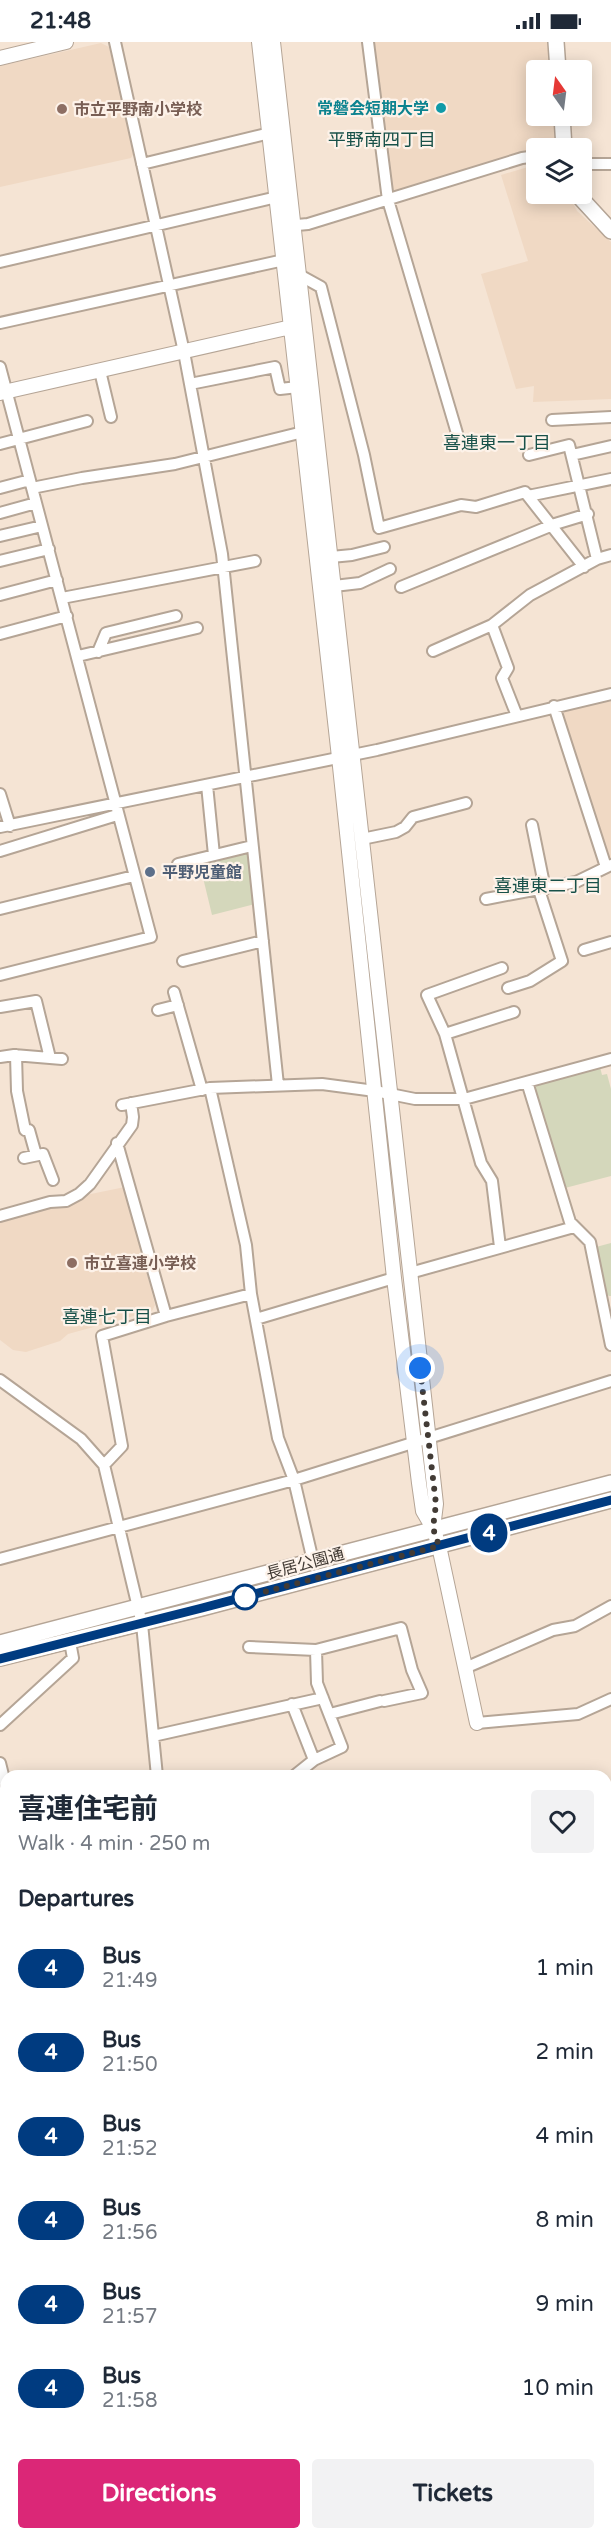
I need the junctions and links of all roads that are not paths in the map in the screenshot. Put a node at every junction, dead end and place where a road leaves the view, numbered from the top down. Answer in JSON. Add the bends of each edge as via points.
{"nodes":[{"id":1,"x":66,"y":42,"type":"edge"},
{"id":2,"x":115,"y":42,"type":"edge"},
{"id":3,"x":259,"y":42,"type":"edge"},
{"id":4,"x":273,"y":42,"type":"edge"},
{"id":5,"x":368,"y":42,"type":"edge"},
{"id":6,"x":556,"y":42,"type":"edge"},
{"id":7,"x":0,"y":58,"type":"edge"},
{"id":8,"x":557,"y":60,"type":"edge"},
{"id":9,"x":270,"y":133,"type":"junction"},
{"id":10,"x":526,"y":157,"type":"edge"},
{"id":11,"x":142,"y":164,"type":"junction"},
{"id":12,"x":592,"y":164,"type":"edge"},
{"id":13,"x":611,"y":164,"type":"edge"},
{"id":14,"x":277,"y":197,"type":"junction"},
{"id":15,"x":388,"y":200,"type":"junction"},
{"id":16,"x":585,"y":204,"type":"edge"},
{"id":17,"x":287,"y":226,"type":"junction"},
{"id":18,"x":156,"y":227,"type":"junction"},
{"id":19,"x":611,"y":231,"type":"edge"},
{"id":20,"x":284,"y":260,"type":"junction"},
{"id":21,"x":0,"y":262,"type":"edge"},
{"id":22,"x":301,"y":276,"type":"junction"},
{"id":23,"x":169,"y":285,"type":"junction"},
{"id":24,"x":0,"y":323,"type":"edge"},
{"id":25,"x":291,"y":327,"type":"junction"},
{"id":26,"x":184,"y":352,"type":"junction"},
{"id":27,"x":0,"y":367,"type":"edge"},
{"id":28,"x":100,"y":371,"type":"junction"},
{"id":29,"x":190,"y":384,"type":"junction"},
{"id":30,"x":298,"y":387,"type":"junction"},
{"id":31,"x":3,"y":393,"type":"edge"},
{"id":32,"x":111,"y":417,"type":"dead end"},
{"id":33,"x":611,"y":417,"type":"edge"},
{"id":34,"x":552,"y":420,"type":"dead end"},
{"id":35,"x":87,"y":421,"type":"dead end"},
{"id":36,"x":303,"y":432,"type":"junction"},
{"id":37,"x":19,"y":440,"type":"junction"},
{"id":38,"x":459,"y":440,"type":"dead end"},
{"id":39,"x":0,"y":444,"type":"edge"},
{"id":40,"x":611,"y":446,"type":"edge"},
{"id":41,"x":305,"y":452,"type":"junction"},
{"id":42,"x":320,"y":453,"type":"junction"},
{"id":43,"x":528,"y":455,"type":"dead end"},
{"id":44,"x":572,"y":455,"type":"junction"},
{"id":45,"x":204,"y":457,"type":"junction"},
{"id":46,"x":611,"y":479,"type":"edge"},
{"id":47,"x":31,"y":484,"type":"junction"},
{"id":48,"x":580,"y":486,"type":"junction"},
{"id":49,"x":0,"y":488,"type":"edge"},
{"id":50,"x":528,"y":496,"type":"junction"},
{"id":51,"x":36,"y":504,"type":"junction"},
{"id":52,"x":0,"y":513,"type":"edge"},
{"id":53,"x":588,"y":514,"type":"junction"},
{"id":54,"x":42,"y":526,"type":"junction"},
{"id":55,"x":550,"y":526,"type":"junction"},
{"id":56,"x":0,"y":536,"type":"edge"},
{"id":57,"x":384,"y":547,"type":"dead end"},
{"id":58,"x":49,"y":549,"type":"junction"},
{"id":59,"x":611,"y":555,"type":"edge"},
{"id":60,"x":331,"y":557,"type":"junction"},
{"id":61,"x":597,"y":559,"type":"junction"},
{"id":62,"x":0,"y":561,"type":"edge"},
{"id":63,"x":255,"y":561,"type":"dead end"},
{"id":64,"x":223,"y":566,"type":"junction"},
{"id":65,"x":584,"y":567,"type":"junction"},
{"id":66,"x":390,"y":569,"type":"dead end"},
{"id":67,"x":57,"y":580,"type":"junction"},
{"id":68,"x":334,"y":586,"type":"junction"},
{"id":69,"x":401,"y":587,"type":"dead end"},
{"id":70,"x":0,"y":595,"type":"edge"},
{"id":71,"x":62,"y":597,"type":"junction"},
{"id":72,"x":67,"y":616,"type":"junction"},
{"id":73,"x":176,"y":616,"type":"dead end"},
{"id":74,"x":492,"y":625,"type":"junction"},
{"id":75,"x":197,"y":628,"type":"dead end"},
{"id":76,"x":0,"y":634,"type":"edge"},
{"id":77,"x":432,"y":651,"type":"dead end"},
{"id":78,"x":98,"y":652,"type":"junction"},
{"id":79,"x":78,"y":656,"type":"junction"},
{"id":80,"x":611,"y":694,"type":"edge"},
{"id":81,"x":554,"y":706,"type":"junction"},
{"id":82,"x":517,"y":716,"type":"junction"},
{"id":83,"x":346,"y":756,"type":"junction"},
{"id":84,"x":245,"y":777,"type":"junction"},
{"id":85,"x":207,"y":785,"type":"junction"},
{"id":86,"x":0,"y":794,"type":"edge"},
{"id":87,"x":114,"y":803,"type":"junction"},
{"id":88,"x":466,"y":803,"type":"dead end"},
{"id":89,"x":117,"y":815,"type":"junction"},
{"id":90,"x":532,"y":825,"type":"dead end"},
{"id":91,"x":5,"y":826,"type":"edge"},
{"id":92,"x":362,"y":838,"type":"junction"},
{"id":93,"x":252,"y":846,"type":"junction"},
{"id":94,"x":0,"y":851,"type":"edge"},
{"id":95,"x":214,"y":855,"type":"junction"},
{"id":96,"x":178,"y":864,"type":"dead end"},
{"id":97,"x":609,"y":866,"type":"edge"},
{"id":98,"x":134,"y":876,"type":"junction"},
{"id":99,"x":542,"y":890,"type":"junction"},
{"id":100,"x":486,"y":899,"type":"dead end"},
{"id":101,"x":0,"y":909,"type":"edge"},
{"id":102,"x":263,"y":941,"type":"junction"},
{"id":103,"x":611,"y":942,"type":"edge"},
{"id":104,"x":584,"y":950,"type":"dead end"},
{"id":105,"x":183,"y":961,"type":"dead end"},
{"id":106,"x":502,"y":968,"type":"dead end"},
{"id":107,"x":0,"y":975,"type":"edge"},
{"id":108,"x":508,"y":987,"type":"dead end"},
{"id":109,"x":174,"y":992,"type":"dead end"},
{"id":110,"x":178,"y":1005,"type":"junction"},
{"id":111,"x":0,"y":1007,"type":"edge"},
{"id":112,"x":158,"y":1010,"type":"dead end"},
{"id":113,"x":514,"y":1012,"type":"dead end"},
{"id":114,"x":445,"y":1035,"type":"junction"},
{"id":115,"x":16,"y":1055,"type":"junction"},
{"id":116,"x":0,"y":1057,"type":"edge"},
{"id":117,"x":50,"y":1058,"type":"junction"},
{"id":118,"x":62,"y":1059,"type":"dead end"},
{"id":119,"x":611,"y":1059,"type":"edge"},
{"id":120,"x":527,"y":1082,"type":"junction"},
{"id":121,"x":278,"y":1085,"type":"junction"},
{"id":122,"x":206,"y":1089,"type":"junction"},
{"id":123,"x":382,"y":1092,"type":"junction"},
{"id":124,"x":464,"y":1099,"type":"junction"},
{"id":125,"x":117,"y":1143,"type":"junction"},
{"id":126,"x":53,"y":1180,"type":"dead end"},
{"id":127,"x":0,"y":1216,"type":"edge"},
{"id":128,"x":574,"y":1227,"type":"junction"},
{"id":129,"x":500,"y":1247,"type":"junction"},
{"id":130,"x":410,"y":1274,"type":"junction"},
{"id":131,"x":394,"y":1278,"type":"junction"},
{"id":132,"x":251,"y":1294,"type":"junction"},
{"id":133,"x":606,"y":1300,"type":"edge"},
{"id":134,"x":166,"y":1316,"type":"junction"},
{"id":135,"x":256,"y":1319,"type":"junction"},
{"id":136,"x":611,"y":1345,"type":"edge"},
{"id":137,"x":0,"y":1380,"type":"edge"},
{"id":138,"x":611,"y":1381,"type":"edge"},
{"id":139,"x":428,"y":1439,"type":"junction"},
{"id":140,"x":414,"y":1443,"type":"junction"},
{"id":141,"x":105,"y":1465,"type":"junction"},
{"id":142,"x":294,"y":1480,"type":"junction"},
{"id":143,"x":611,"y":1483,"type":"edge"},
{"id":144,"x":611,"y":1500,"type":"edge"},
{"id":145,"x":118,"y":1528,"type":"junction"},
{"id":146,"x":433,"y":1528,"type":"junction"},
{"id":147,"x":439,"y":1546,"type":"junction"},
{"id":148,"x":0,"y":1559,"type":"edge"},
{"id":149,"x":313,"y":1561,"type":"junction"},
{"id":150,"x":611,"y":1606,"type":"edge"},
{"id":151,"x":138,"y":1607,"type":"junction"},
{"id":152,"x":142,"y":1624,"type":"junction"},
{"id":153,"x":0,"y":1642,"type":"edge"},
{"id":154,"x":70,"y":1642,"type":"junction"},
{"id":155,"x":249,"y":1647,"type":"dead end"},
{"id":156,"x":316,"y":1650,"type":"junction"},
{"id":157,"x":0,"y":1659,"type":"edge"},
{"id":158,"x":465,"y":1668,"type":"junction"},
{"id":159,"x":323,"y":1698,"type":"junction"},
{"id":160,"x":611,"y":1699,"type":"edge"},
{"id":161,"x":292,"y":1704,"type":"junction"},
{"id":162,"x":330,"y":1714,"type":"junction"},
{"id":163,"x":477,"y":1723,"type":"joint"},
{"id":164,"x":0,"y":1725,"type":"edge"},
{"id":165,"x":153,"y":1736,"type":"junction"},
{"id":166,"x":314,"y":1760,"type":"junction"},
{"id":167,"x":156,"y":1770,"type":"edge"},
{"id":168,"x":302,"y":1770,"type":"edge"}],
"edges":[{"from":1,"to":7,"type":"street"},
{"from":2,"to":11,"type":"street"},
{"from":3,"to":9,"type":"street"},
{"from":4,"to":17,"type":"street"},
{"from":5,"to":15,"type":"street"},
{"from":6,"to":8,"type":"main road"},
{"from":9,"to":11,"type":"street"},
{"from":9,"to":14,"type":"street"},
{"from":10,"to":15,"type":"street"},
{"from":11,"to":18,"type":"street"},
{"from":12,"to":13,"type":"street"},
{"from":14,"to":17,"type":"street"},
{"from":14,"to":18,"type":"street"},
{"from":15,"to":17,"type":"street","via":[[308,224]]},
{"from":15,"to":38,"type":"street"},
{"from":16,"to":19,"type":"main road"},
{"from":17,"to":20,"type":"street"},
{"from":17,"to":22,"type":"street"},
{"from":18,"to":21,"type":"street"},
{"from":18,"to":23,"type":"street"},
{"from":20,"to":23,"type":"street"},
{"from":20,"to":25,"type":"street"},
{"from":22,"to":42,"type":"street"},
{"from":22,"to":50,"type":"street","via":[[321,287],[379,528],[461,505],[476,507],[525,492]]},
{"from":23,"to":24,"type":"street"},
{"from":23,"to":26,"type":"street"},
{"from":25,"to":26,"type":"street"},
{"from":25,"to":30,"type":"street"},
{"from":26,"to":28,"type":"street"},
{"from":26,"to":29,"type":"street"},
{"from":27,"to":31,"type":"street"},
{"from":28,"to":31,"type":"street"},
{"from":28,"to":32,"type":"street"},
{"from":29,"to":30,"type":"street","via":[[275,367],[280,390]]},
{"from":29,"to":45,"type":"street"},
{"from":30,"to":36,"type":"street"},
{"from":31,"to":37,"type":"street"},
{"from":33,"to":34,"type":"street"},
{"from":35,"to":37,"type":"street"},
{"from":36,"to":41,"type":"street"},
{"from":36,"to":45,"type":"street"},
{"from":37,"to":39,"type":"street"},
{"from":37,"to":47,"type":"street"},
{"from":40,"to":44,"type":"street"},
{"from":41,"to":42,"type":"street"},
{"from":41,"to":83,"type":"street"},
{"from":42,"to":60,"type":"street"},
{"from":43,"to":44,"type":"street","via":[[569,445]]},
{"from":44,"to":48,"type":"street"},
{"from":45,"to":47,"type":"street"},
{"from":45,"to":64,"type":"street"},
{"from":46,"to":48,"type":"street"},
{"from":47,"to":49,"type":"street"},
{"from":47,"to":51,"type":"street"},
{"from":48,"to":50,"type":"street"},
{"from":48,"to":53,"type":"street"},
{"from":50,"to":55,"type":"street"},
{"from":51,"to":52,"type":"street"},
{"from":51,"to":54,"type":"street"},
{"from":53,"to":55,"type":"street"},
{"from":53,"to":61,"type":"street"},
{"from":54,"to":56,"type":"street"},
{"from":54,"to":58,"type":"street"},
{"from":55,"to":65,"type":"street"},
{"from":55,"to":69,"type":"street"},
{"from":57,"to":60,"type":"street"},
{"from":58,"to":62,"type":"street"},
{"from":58,"to":67,"type":"street"},
{"from":59,"to":61,"type":"street"},
{"from":60,"to":68,"type":"street"},
{"from":61,"to":65,"type":"street"},
{"from":63,"to":64,"type":"street"},
{"from":64,"to":71,"type":"street"},
{"from":64,"to":84,"type":"street"},
{"from":65,"to":74,"type":"street","via":[[530,595]]},
{"from":66,"to":68,"type":"street","via":[[360,583]]},
{"from":67,"to":70,"type":"street"},
{"from":67,"to":71,"type":"street"},
{"from":68,"to":83,"type":"street"},
{"from":71,"to":72,"type":"street"},
{"from":72,"to":76,"type":"street"},
{"from":72,"to":79,"type":"street"},
{"from":73,"to":78,"type":"street","via":[[106,633]]},
{"from":74,"to":77,"type":"street"},
{"from":74,"to":82,"type":"street","via":[[508,668],[502,678]]},
{"from":75,"to":78,"type":"street"},
{"from":78,"to":79,"type":"street"},
{"from":79,"to":87,"type":"street"},
{"from":80,"to":81,"type":"street"},
{"from":81,"to":82,"type":"street"},
{"from":81,"to":97,"type":"street"},
{"from":82,"to":83,"type":"street"},
{"from":83,"to":84,"type":"street"},
{"from":83,"to":92,"type":"street"},
{"from":83,"to":123,"type":"street"},
{"from":84,"to":85,"type":"street"},
{"from":84,"to":93,"type":"street"},
{"from":85,"to":87,"type":"street"},
{"from":85,"to":95,"type":"street"},
{"from":86,"to":91,"type":"street"},
{"from":87,"to":89,"type":"street"},
{"from":87,"to":91,"type":"street"},
{"from":88,"to":92,"type":"street","via":[[413,817],[396,832]]},
{"from":89,"to":94,"type":"street"},
{"from":89,"to":98,"type":"street"},
{"from":90,"to":99,"type":"street"},
{"from":92,"to":123,"type":"street"},
{"from":93,"to":95,"type":"street"},
{"from":93,"to":102,"type":"street"},
{"from":95,"to":96,"type":"street"},
{"from":97,"to":99,"type":"street","via":[[576,882]]},
{"from":98,"to":101,"type":"street"},
{"from":98,"to":107,"type":"street","via":[[151,937]]},
{"from":99,"to":100,"type":"street"},
{"from":99,"to":108,"type":"street","via":[[562,961],[530,981]]},
{"from":102,"to":105,"type":"street"},
{"from":102,"to":121,"type":"street"},
{"from":103,"to":104,"type":"street"},
{"from":106,"to":114,"type":"street","via":[[427,994]]},
{"from":109,"to":110,"type":"street"},
{"from":110,"to":112,"type":"street"},
{"from":110,"to":122,"type":"street"},
{"from":111,"to":117,"type":"street","via":[[36,1001]]},
{"from":113,"to":114,"type":"street"},
{"from":114,"to":124,"type":"street"},
{"from":115,"to":116,"type":"street"},
{"from":115,"to":117,"type":"street"},
{"from":115,"to":126,"type":"street","via":[[17,1091],[30,1157],[43,1154]]},
{"from":117,"to":118,"type":"street"},
{"from":119,"to":120,"type":"street"},
{"from":120,"to":124,"type":"street"},
{"from":120,"to":128,"type":"street"},
{"from":121,"to":122,"type":"street"},
{"from":121,"to":123,"type":"street","via":[[322,1084]]},
{"from":122,"to":125,"type":"street","via":[[130,1103],[132,1125]]},
{"from":122,"to":132,"type":"street","via":[[246,1245]]},
{"from":123,"to":124,"type":"street","via":[[415,1099]]},
{"from":123,"to":130,"type":"street"},
{"from":123,"to":131,"type":"street"},
{"from":124,"to":129,"type":"street","via":[[481,1163],[492,1181]]},
{"from":125,"to":127,"type":"street","via":[[79,1194],[66,1201]]},
{"from":125,"to":134,"type":"street"},
{"from":128,"to":129,"type":"street"},
{"from":128,"to":133,"type":"street","via":[[590,1242]]},
{"from":129,"to":130,"type":"street"},
{"from":130,"to":139,"type":"street"},
{"from":131,"to":135,"type":"street"},
{"from":131,"to":140,"type":"street"},
{"from":132,"to":134,"type":"street"},
{"from":132,"to":135,"type":"street"},
{"from":133,"to":136,"type":"street"},
{"from":134,"to":141,"type":"street","via":[[102,1336],[122,1446]]},
{"from":135,"to":142,"type":"street","via":[[278,1438]]},
{"from":137,"to":141,"type":"street","via":[[81,1439]]},
{"from":138,"to":139,"type":"street"},
{"from":139,"to":140,"type":"street"},
{"from":139,"to":146,"type":"street","via":[[436,1504]]},
{"from":140,"to":142,"type":"street"},
{"from":140,"to":146,"type":"street","via":[[423,1511]]},
{"from":141,"to":145,"type":"street"},
{"from":142,"to":145,"type":"street"},
{"from":142,"to":149,"type":"street"},
{"from":143,"to":146,"type":"main road","name":"長居公園通"},
{"from":144,"to":147,"type":"main road","name":"長居公園通"},
{"from":145,"to":148,"type":"street"},
{"from":145,"to":151,"type":"street"},
{"from":146,"to":147,"type":"street"},
{"from":146,"to":149,"type":"main road","name":"長居公園通"},
{"from":147,"to":152,"type":"main road","name":"長居公園通"},
{"from":147,"to":158,"type":"street"},
{"from":149,"to":151,"type":"main road","name":"長居公園通"},
{"from":150,"to":158,"type":"street","via":[[575,1626],[553,1629]]},
{"from":151,"to":152,"type":"street"},
{"from":151,"to":153,"type":"main road","name":"長居公園通"},
{"from":152,"to":154,"type":"main road","name":"長居公園通"},
{"from":152,"to":165,"type":"street"},
{"from":154,"to":157,"type":"main road","name":"長居公園通"},
{"from":154,"to":164,"type":"street","via":[[73,1658]]},
{"from":155,"to":156,"type":"street"},
{"from":156,"to":159,"type":"street","via":[[317,1683]]},
{"from":156,"to":162,"type":"street","via":[[400,1628],[422,1693]]},
{"from":158,"to":163,"type":"street"},
{"from":159,"to":161,"type":"street"},
{"from":159,"to":162,"type":"street"},
{"from":160,"to":163,"type":"street","via":[[578,1714]]},
{"from":161,"to":165,"type":"street"},
{"from":161,"to":166,"type":"street"},
{"from":162,"to":166,"type":"street","via":[[342,1747]]},
{"from":165,"to":167,"type":"street"},
{"from":166,"to":168,"type":"street"}]}
